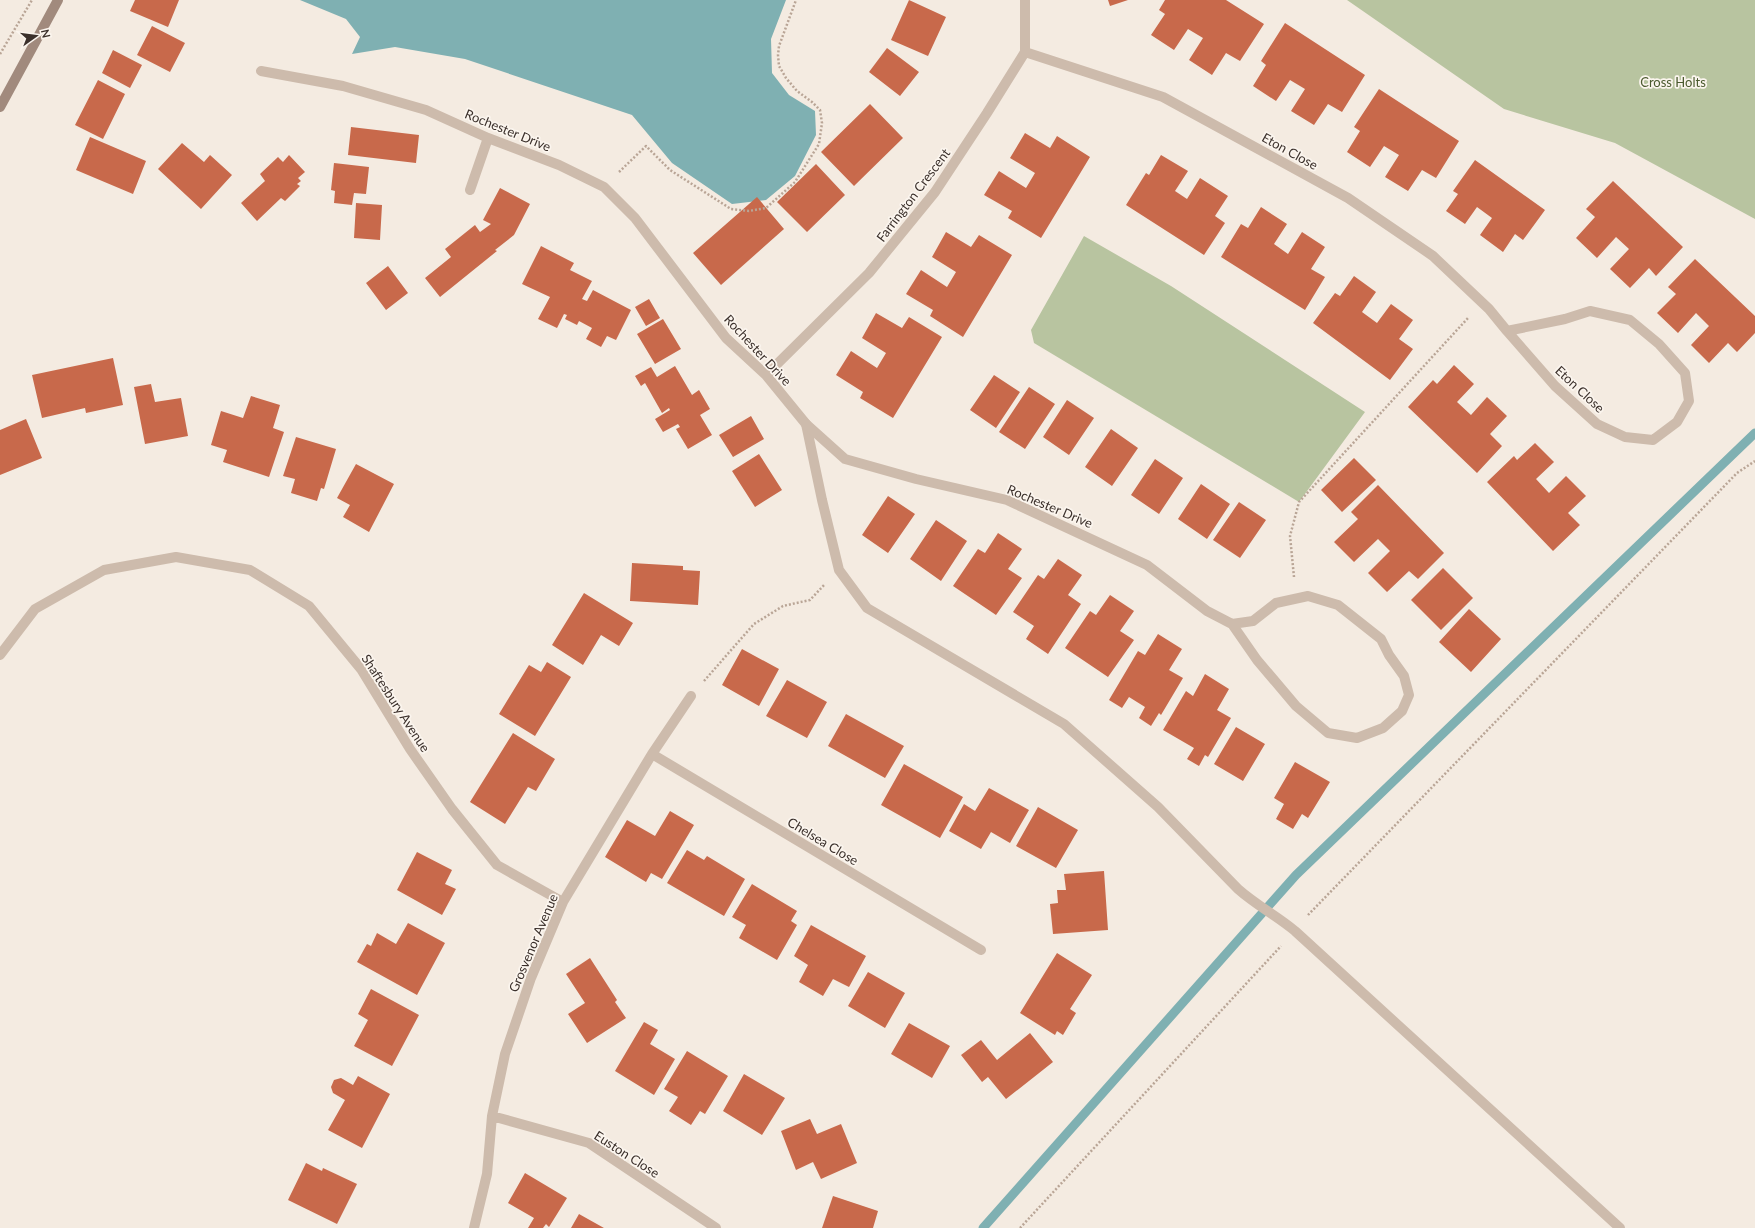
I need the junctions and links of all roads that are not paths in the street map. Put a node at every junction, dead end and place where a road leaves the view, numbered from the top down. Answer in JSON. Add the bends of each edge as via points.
{"nodes":[{"id":1,"x":58,"y":0,"type":"edge"},
{"id":2,"x":1025,"y":0,"type":"edge"},
{"id":3,"x":1025,"y":52,"type":"junction"},
{"id":4,"x":261,"y":71,"type":"dead end"},
{"id":5,"x":0,"y":107,"type":"edge"},
{"id":6,"x":488,"y":138,"type":"junction"},
{"id":7,"x":470,"y":190,"type":"dead end"},
{"id":8,"x":1507,"y":331,"type":"junction"},
{"id":9,"x":766,"y":375,"type":"junction"},
{"id":10,"x":806,"y":424,"type":"junction"},
{"id":11,"x":1232,"y":624,"type":"junction"},
{"id":12,"x":0,"y":655,"type":"edge"},
{"id":13,"x":691,"y":696,"type":"road end"},
{"id":14,"x":652,"y":754,"type":"junction"},
{"id":15,"x":563,"y":902,"type":"junction"},
{"id":16,"x":981,"y":950,"type":"dead end"},
{"id":17,"x":492,"y":1116,"type":"junction"},
{"id":18,"x":474,"y":1228,"type":"edge"},
{"id":19,"x":716,"y":1228,"type":"edge"},
{"id":20,"x":1620,"y":1228,"type":"edge"}],
"edges":[{"from":1,"to":5,"type":"main road"},
{"from":2,"to":3,"type":"street"},
{"from":3,"to":8,"type":"street","name":"Eton Close","via":[[1163,97],[1348,198],[1433,256]]},
{"from":3,"to":9,"type":"street","name":"Farrington Crescent","via":[[935,192],[869,273]]},
{"from":4,"to":6,"type":"street","name":"Rochester Drive","via":[[343,86],[426,110]]},
{"from":6,"to":7,"type":"street"},
{"from":6,"to":9,"type":"street","name":"Rochester Drive","via":[[559,165],[604,187],[635,218],[726,338]]},
{"from":8,"to":8,"type":"street","name":"Eton Close","via":[[1590,311],[1630,320],[1659,344],[1685,373],[1689,401],[1677,422],[1653,440],[1625,436],[1597,424],[1555,386]]},
{"from":9,"to":10,"type":"street","name":"Rochester Drive"},
{"from":10,"to":11,"type":"street","name":"Rochester Drive","via":[[845,459],[1007,500],[1082,534],[1147,565],[1208,612]]},
{"from":10,"to":20,"type":"street","via":[[839,570],[867,608],[1064,724],[1158,807],[1238,889],[1295,931]]},
{"from":11,"to":11,"type":"street","name":"Rochester Drive","via":[[1253,620],[1276,603],[1308,596],[1338,605],[1381,639],[1389,656],[1404,676],[1409,695],[1402,711],[1383,728],[1357,738],[1328,733],[1296,706],[1257,660]]},
{"from":12,"to":15,"type":"street","name":"Shaftesbury Avenue","via":[[35,610],[104,570],[176,557],[250,570],[309,606],[361,669],[410,749],[452,809],[497,865]]},
{"from":13,"to":14,"type":"street","name":"Grosvenor Avenue"},
{"from":14,"to":15,"type":"street","name":"Grosvenor Avenue"},
{"from":14,"to":16,"type":"street","name":"Chelsea Close"},
{"from":15,"to":17,"type":"street","name":"Grosvenor Avenue","via":[[531,978],[505,1054]]},
{"from":17,"to":18,"type":"street","name":"Grosvenor Avenue","via":[[487,1174]]},
{"from":17,"to":19,"type":"street","name":"Euston Close","via":[[589,1143]]}]}
